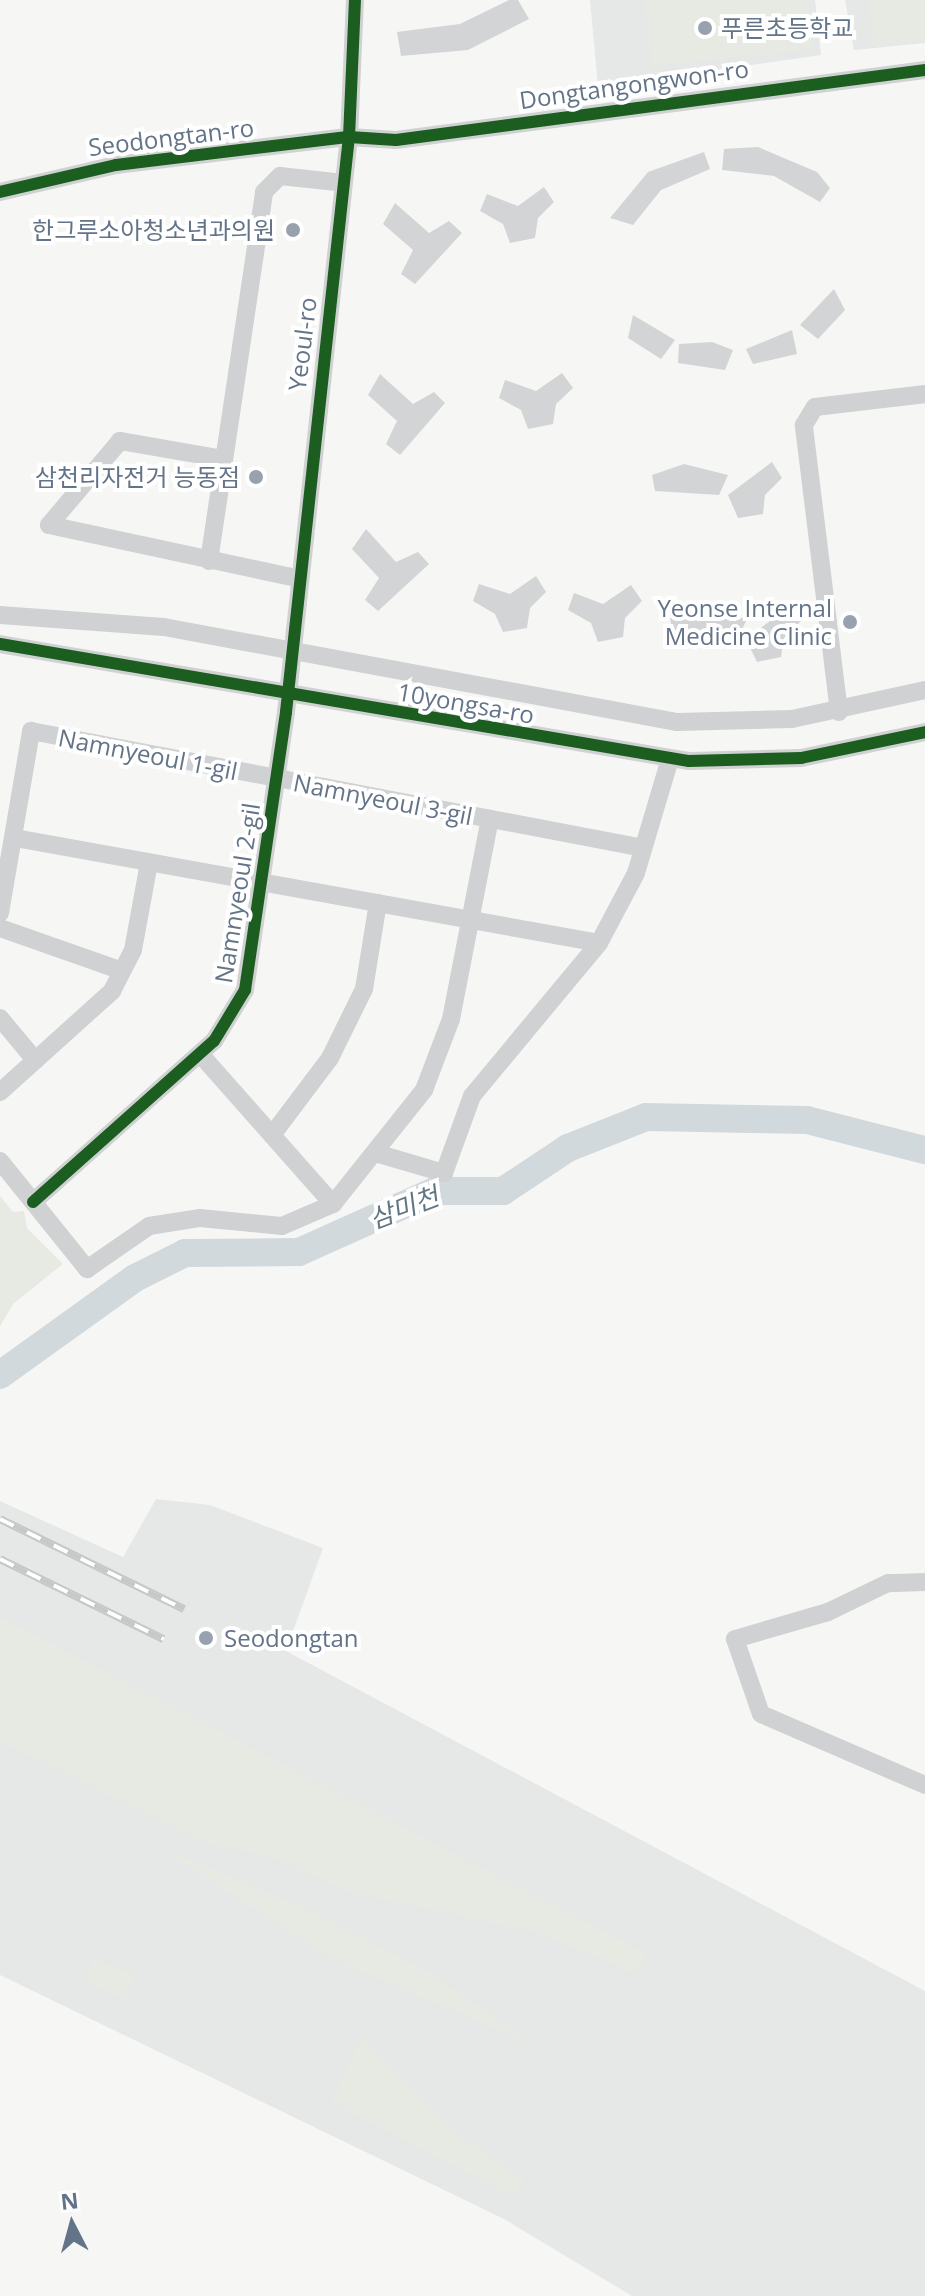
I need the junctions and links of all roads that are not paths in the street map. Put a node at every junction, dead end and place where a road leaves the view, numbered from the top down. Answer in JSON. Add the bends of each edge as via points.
{"nodes":[{"id":1,"x":355,"y":0,"type":"edge"},
{"id":2,"x":925,"y":70,"type":"edge"},
{"id":3,"x":349,"y":137,"type":"junction"},
{"id":4,"x":344,"y":183,"type":"junction"},
{"id":5,"x":0,"y":192,"type":"edge"},
{"id":6,"x":925,"y":394,"type":"edge"},
{"id":7,"x":224,"y":459,"type":"junction"},
{"id":8,"x":209,"y":561,"type":"junction"},
{"id":9,"x":296,"y":578,"type":"junction"},
{"id":10,"x":0,"y":615,"type":"edge"},
{"id":11,"x":0,"y":644,"type":"edge"},
{"id":12,"x":290,"y":653,"type":"junction"},
{"id":13,"x":925,"y":690,"type":"edge"},
{"id":14,"x":288,"y":694,"type":"junction"},
{"id":15,"x":839,"y":712,"type":"junction"},
{"id":16,"x":925,"y":732,"type":"edge"},
{"id":17,"x":670,"y":759,"type":"junction"},
{"id":18,"x":277,"y":778,"type":"junction"},
{"id":19,"x":490,"y":819,"type":"junction"},
{"id":20,"x":15,"y":838,"type":"junction"},
{"id":21,"x":643,"y":848,"type":"junction"},
{"id":22,"x":149,"y":863,"type":"junction"},
{"id":23,"x":263,"y":883,"type":"junction"},
{"id":24,"x":378,"y":903,"type":"junction"},
{"id":25,"x":0,"y":913,"type":"edge"},
{"id":26,"x":473,"y":920,"type":"junction"},
{"id":27,"x":0,"y":928,"type":"edge"},
{"id":28,"x":599,"y":943,"type":"junction"},
{"id":29,"x":122,"y":971,"type":"junction"},
{"id":30,"x":0,"y":1018,"type":"edge"},
{"id":31,"x":201,"y":1055,"type":"junction"},
{"id":32,"x":35,"y":1060,"type":"junction"},
{"id":33,"x":0,"y":1092,"type":"edge"},
{"id":34,"x":272,"y":1135,"type":"junction"},
{"id":35,"x":379,"y":1154,"type":"junction"},
{"id":36,"x":0,"y":1161,"type":"edge"},
{"id":37,"x":33,"y":1202,"type":"junction"},
{"id":38,"x":333,"y":1204,"type":"junction"},
{"id":39,"x":925,"y":1582,"type":"edge"},
{"id":40,"x":925,"y":1785,"type":"edge"}],
"edges":[{"from":1,"to":3,"type":"street","name":"Yeoul-ro"},
{"from":2,"to":3,"type":"street","name":"Dongtangongwon-ro","via":[[396,140]]},
{"from":3,"to":4,"type":"street","name":"Yeoul-ro"},
{"from":3,"to":5,"type":"street","name":"Seodongtan-ro","via":[[78,171]]},
{"from":4,"to":7,"type":"street","via":[[280,176],[264,192]]},
{"from":4,"to":9,"type":"street","name":"Yeoul-ro"},
{"from":6,"to":15,"type":"street","via":[[815,407],[804,425]]},
{"from":7,"to":8,"type":"street"},
{"from":7,"to":8,"type":"street","via":[[120,441],[49,525]]},
{"from":8,"to":9,"type":"street"},
{"from":9,"to":12,"type":"street","name":"Yeoul-ro"},
{"from":10,"to":12,"type":"street","name":"10yongsa-ro","via":[[104,618]]},
{"from":11,"to":14,"type":"street","name":"10yongsa-ro"},
{"from":12,"to":14,"type":"street","name":"Yeoul-ro"},
{"from":12,"to":15,"type":"street","name":"10yongsa-ro","via":[[638,719],[748,723]]},
{"from":13,"to":15,"type":"street","name":"10yongsa-ro"},
{"from":14,"to":17,"type":"street","name":"10yongsa-ro"},
{"from":14,"to":18,"type":"street","name":"Namnyeoul 2-gil"},
{"from":16,"to":17,"type":"street","name":"10yongsa-ro","via":[[801,758]]},
{"from":17,"to":21,"type":"street"},
{"from":18,"to":19,"type":"street","name":"Namnyeoul 3-gil"},
{"from":18,"to":20,"type":"street","name":"Namnyeoul 1-gil","via":[[31,731]]},
{"from":18,"to":23,"type":"street","name":"Namnyeoul 2-gil"},
{"from":19,"to":21,"type":"street","name":"Namnyeoul 3-gil"},
{"from":19,"to":26,"type":"street","name":"Namnyeoul 3-gil"},
{"from":20,"to":22,"type":"street"},
{"from":20,"to":25,"type":"street","name":"Namnyeoul 1-gil"},
{"from":21,"to":28,"type":"street"},
{"from":22,"to":23,"type":"street","name":"Namnyeoul 2-gil"},
{"from":22,"to":29,"type":"street"},
{"from":23,"to":24,"type":"street","name":"Namnyeoul 2-gil"},
{"from":23,"to":31,"type":"street","name":"Namnyeoul 2-gil","via":[[245,990]]},
{"from":24,"to":26,"type":"street"},
{"from":24,"to":34,"type":"street","via":[[364,989],[330,1058]]},
{"from":26,"to":28,"type":"street"},
{"from":26,"to":35,"type":"street","name":"Namnyeoul 3-gil","via":[[451,1019],[424,1090]]},
{"from":27,"to":29,"type":"street"},
{"from":28,"to":35,"type":"street","via":[[472,1096],[444,1173]]},
{"from":29,"to":32,"type":"street","via":[[112,991]]},
{"from":30,"to":32,"type":"street"},
{"from":31,"to":34,"type":"street"},
{"from":31,"to":37,"type":"street","name":"Namnyeoul 2-gil"},
{"from":32,"to":33,"type":"street"},
{"from":34,"to":38,"type":"street"},
{"from":35,"to":38,"type":"street","name":"Namnyeoul 3-gil"},
{"from":36,"to":37,"type":"street"},
{"from":37,"to":38,"type":"street","name":"Namnyeoul 3-gil","via":[[87,1269],[149,1226],[200,1218],[282,1226]]},
{"from":39,"to":40,"type":"street","via":[[888,1583],[828,1612],[735,1639],[761,1714]]}]}
